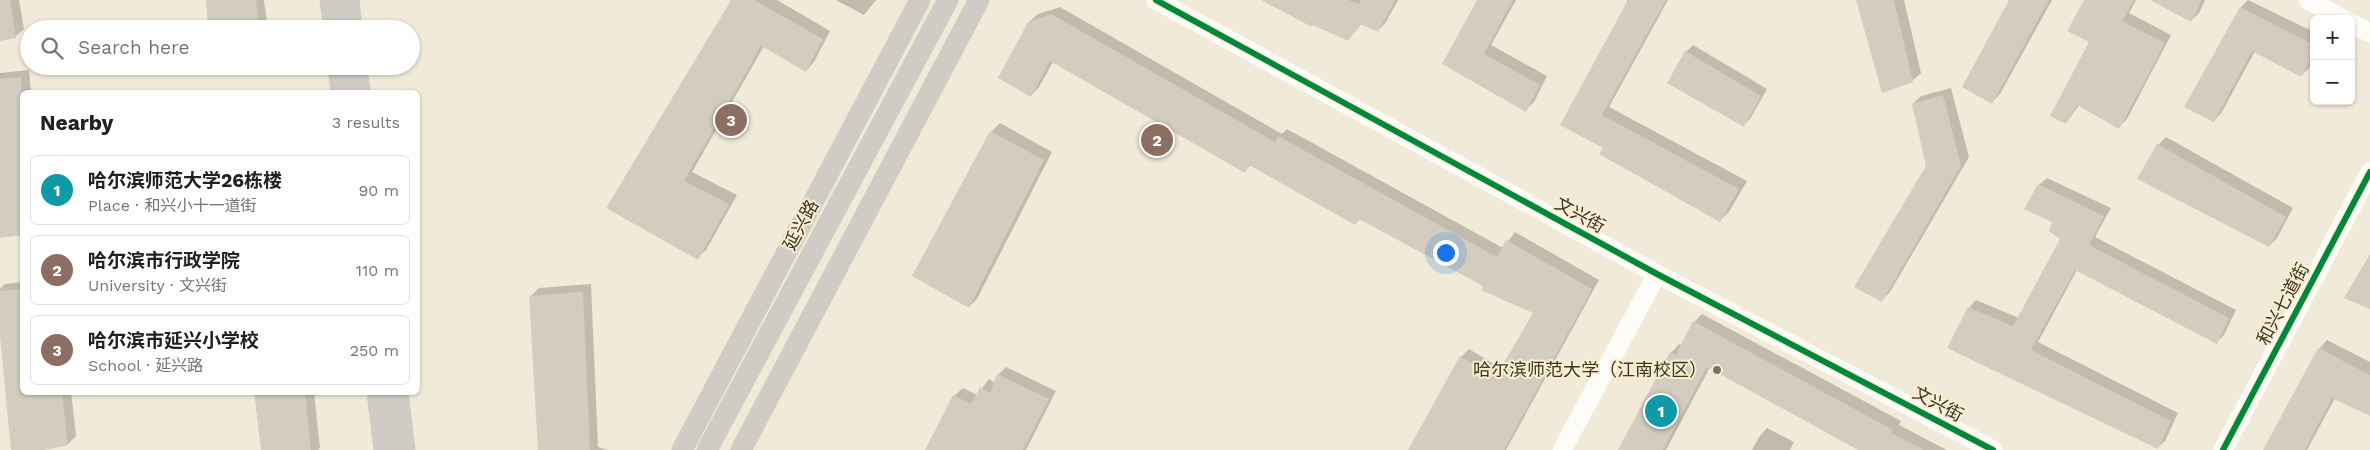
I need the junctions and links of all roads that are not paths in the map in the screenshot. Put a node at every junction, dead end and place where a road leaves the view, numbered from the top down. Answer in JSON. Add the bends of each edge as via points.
{"nodes":[{"id":1,"x":330,"y":0,"type":"edge"},
{"id":2,"x":349,"y":0,"type":"edge"},
{"id":3,"x":920,"y":0,"type":"edge"},
{"id":4,"x":948,"y":0,"type":"edge"},
{"id":5,"x":978,"y":0,"type":"edge"},
{"id":6,"x":1156,"y":0,"type":"edge"},
{"id":7,"x":2308,"y":0,"type":"edge"},
{"id":8,"x":2336,"y":15,"type":"edge"},
{"id":9,"x":333,"y":20,"type":"edge"},
{"id":10,"x":351,"y":20,"type":"edge"},
{"id":11,"x":2355,"y":25,"type":"edge"},
{"id":12,"x":2370,"y":33,"type":"edge"},
{"id":13,"x":339,"y":75,"type":"edge"},
{"id":14,"x":358,"y":75,"type":"edge"},
{"id":15,"x":342,"y":90,"type":"edge"},
{"id":16,"x":360,"y":90,"type":"edge"},
{"id":17,"x":2370,"y":172,"type":"edge"},
{"id":18,"x":1657,"y":274,"type":"junction"},
{"id":19,"x":377,"y":395,"type":"edge"},
{"id":20,"x":398,"y":395,"type":"edge"},
{"id":21,"x":384,"y":450,"type":"edge"},
{"id":22,"x":405,"y":450,"type":"edge"},
{"id":23,"x":682,"y":450,"type":"edge"},
{"id":24,"x":707,"y":450,"type":"edge"},
{"id":25,"x":741,"y":450,"type":"edge"},
{"id":26,"x":1562,"y":450,"type":"edge"},
{"id":27,"x":1993,"y":450,"type":"edge"},
{"id":28,"x":2223,"y":450,"type":"edge"}],
"edges":[{"from":1,"to":9,"type":"main road"},
{"from":2,"to":10,"type":"main road"},
{"from":3,"to":23,"type":"main road","name":"延兴路"},
{"from":4,"to":24,"type":"main road"},
{"from":5,"to":25,"type":"main road"},
{"from":6,"to":18,"type":"street","name":"文兴街"},
{"from":7,"to":8,"type":"street"},
{"from":11,"to":12,"type":"street"},
{"from":13,"to":15,"type":"main road"},
{"from":14,"to":16,"type":"main road"},
{"from":17,"to":28,"type":"street","name":"和兴七道街"},
{"from":18,"to":26,"type":"street"},
{"from":18,"to":27,"type":"street","name":"文兴街"},
{"from":19,"to":21,"type":"main road"},
{"from":20,"to":22,"type":"main road"}]}
